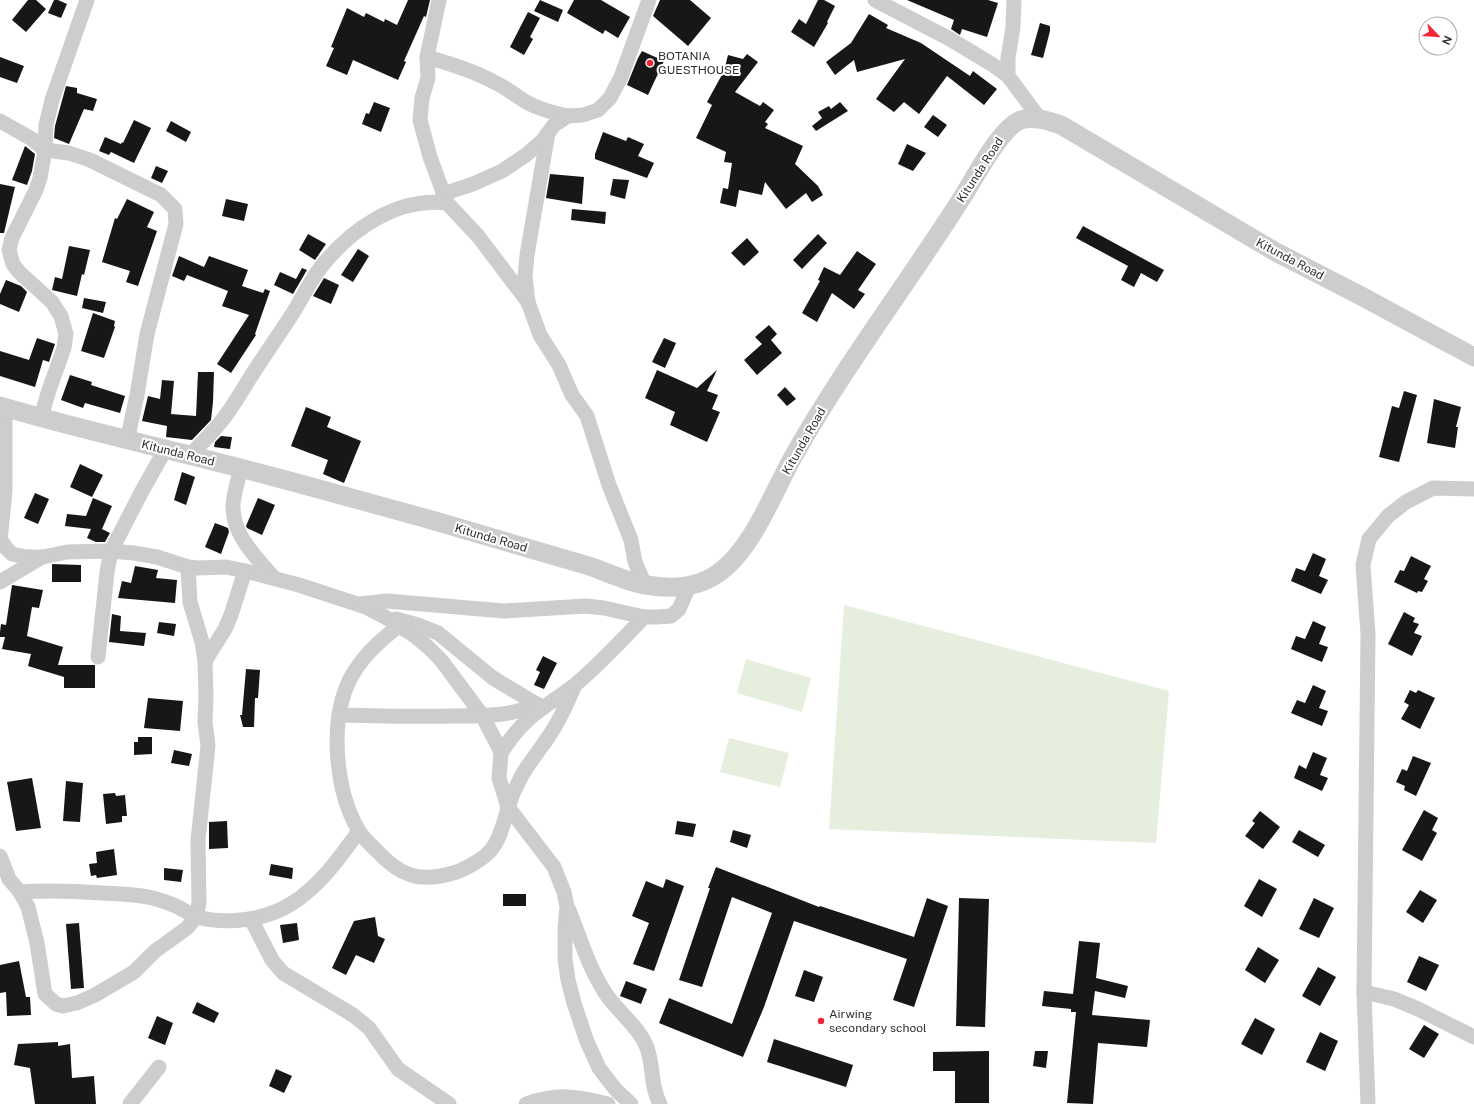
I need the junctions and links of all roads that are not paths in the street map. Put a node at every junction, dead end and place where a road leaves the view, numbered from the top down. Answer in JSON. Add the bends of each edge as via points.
{"nodes":[{"id":1,"x":87,"y":0,"type":"edge"},
{"id":2,"x":440,"y":0,"type":"edge"},
{"id":3,"x":649,"y":0,"type":"edge"},
{"id":4,"x":875,"y":0,"type":"edge"},
{"id":5,"x":1014,"y":0,"type":"edge"},
{"id":6,"x":427,"y":57,"type":"junction"},
{"id":7,"x":1008,"y":76,"type":"junction"},
{"id":8,"x":568,"y":116,"type":"junction"},
{"id":9,"x":1040,"y":118,"type":"junction"},
{"id":10,"x":0,"y":121,"type":"edge"},
{"id":11,"x":548,"y":133,"type":"junction"},
{"id":12,"x":45,"y":150,"type":"junction"},
{"id":13,"x":445,"y":198,"type":"junction"},
{"id":14,"x":528,"y":302,"type":"junction"},
{"id":15,"x":1474,"y":357,"type":"edge"},
{"id":16,"x":2,"y":406,"type":"edge"},
{"id":17,"x":41,"y":417,"type":"junction"},
{"id":18,"x":127,"y":440,"type":"junction"},
{"id":19,"x":165,"y":450,"type":"junction"},
{"id":20,"x":189,"y":456,"type":"junction"},
{"id":21,"x":241,"y":468,"type":"junction"},
{"id":22,"x":1474,"y":489,"type":"edge"},
{"id":23,"x":0,"y":540,"type":"edge"},
{"id":24,"x":111,"y":551,"type":"junction"},
{"id":25,"x":43,"y":557,"type":"junction"},
{"id":26,"x":188,"y":567,"type":"junction"},
{"id":27,"x":245,"y":571,"type":"junction"},
{"id":28,"x":274,"y":578,"type":"junction"},
{"id":29,"x":0,"y":582,"type":"edge"},
{"id":30,"x":645,"y":585,"type":"junction"},
{"id":31,"x":689,"y":586,"type":"junction"},
{"id":32,"x":356,"y":604,"type":"junction"},
{"id":33,"x":385,"y":617,"type":"junction"},
{"id":34,"x":644,"y":617,"type":"junction"},
{"id":35,"x":398,"y":626,"type":"junction"},
{"id":36,"x":98,"y":657,"type":"dead end"},
{"id":37,"x":205,"y":660,"type":"junction"},
{"id":38,"x":575,"y":685,"type":"junction"},
{"id":39,"x":540,"y":706,"type":"junction"},
{"id":40,"x":339,"y":715,"type":"junction"},
{"id":41,"x":482,"y":715,"type":"junction"},
{"id":42,"x":501,"y":754,"type":"junction"},
{"id":43,"x":508,"y":807,"type":"junction"},
{"id":44,"x":359,"y":831,"type":"junction"},
{"id":45,"x":0,"y":856,"type":"edge"},
{"id":46,"x":20,"y":892,"type":"junction"},
{"id":47,"x":568,"y":907,"type":"junction"},
{"id":48,"x":196,"y":917,"type":"junction"},
{"id":49,"x":251,"y":919,"type":"junction"},
{"id":50,"x":1364,"y":992,"type":"junction"},
{"id":51,"x":1474,"y":1037,"type":"edge"},
{"id":52,"x":159,"y":1067,"type":"dead end"},
{"id":53,"x":130,"y":1104,"type":"edge"},
{"id":54,"x":449,"y":1104,"type":"edge"},
{"id":55,"x":526,"y":1104,"type":"edge"},
{"id":56,"x":608,"y":1104,"type":"edge"},
{"id":57,"x":631,"y":1104,"type":"edge"},
{"id":58,"x":660,"y":1104,"type":"edge"},
{"id":59,"x":1368,"y":1104,"type":"edge"}],
"edges":[{"from":1,"to":12,"type":"street","via":[[52,100],[46,125]]},
{"from":2,"to":6,"type":"street"},
{"from":3,"to":8,"type":"street","via":[[621,77],[610,98],[598,110]]},
{"from":4,"to":7,"type":"street","via":[[950,39]]},
{"from":5,"to":7,"type":"street"},
{"from":6,"to":8,"type":"street","via":[[483,76],[548,112]]},
{"from":6,"to":13,"type":"street","via":[[428,78],[422,98],[420,120]]},
{"from":7,"to":9,"type":"street"},
{"from":8,"to":11,"type":"street","via":[[554,125]]},
{"from":9,"to":15,"type":"street","name":"Kitunda Road","via":[[1061,124],[1274,252]]},
{"from":9,"to":31,"type":"street","name":"Kitunda Road","via":[[1021,120],[1009,128],[990,152],[939,234],[830,395],[793,458],[761,521],[731,563],[708,580]]},
{"from":10,"to":12,"type":"street","via":[[32,139]]},
{"from":11,"to":13,"type":"street","via":[[526,155],[502,171]]},
{"from":11,"to":14,"type":"street","via":[[527,255]]},
{"from":12,"to":17,"type":"street","via":[[36,190],[12,238],[9,250],[13,264],[19,272],[52,302],[61,316],[66,334],[64,348]]},
{"from":12,"to":18,"type":"street","via":[[69,153],[90,160],[161,195],[175,209],[175,230],[147,334]]},
{"from":13,"to":14,"type":"street","via":[[478,236]]},
{"from":13,"to":20,"type":"street","via":[[399,207],[368,224],[336,250],[320,268],[233,406]]},
{"from":14,"to":30,"type":"street","via":[[540,335],[572,395],[587,416]]},
{"from":16,"to":17,"type":"street","name":"Kitunda Road"},
{"from":16,"to":23,"type":"street","via":[[5,491]]},
{"from":17,"to":18,"type":"street","name":"Kitunda Road"},
{"from":18,"to":19,"type":"street","name":"Kitunda Road"},
{"from":19,"to":20,"type":"street","name":"Kitunda Road"},
{"from":19,"to":24,"type":"street"},
{"from":20,"to":21,"type":"street","name":"Kitunda Road"},
{"from":21,"to":28,"type":"street","via":[[233,505],[235,522],[241,538]]},
{"from":21,"to":30,"type":"street","name":"Kitunda Road","via":[[485,535]]},
{"from":22,"to":50,"type":"street","via":[[1433,488],[1406,502],[1388,516],[1368,539],[1363,565],[1368,634]]},
{"from":23,"to":25,"type":"street","via":[[12,554]]},
{"from":24,"to":25,"type":"street","via":[[67,552]]},
{"from":24,"to":26,"type":"street","via":[[149,556]]},
{"from":24,"to":36,"type":"street"},
{"from":25,"to":29,"type":"street"},
{"from":26,"to":27,"type":"street","via":[[226,567]]},
{"from":26,"to":37,"type":"street","via":[[190,602]]},
{"from":27,"to":28,"type":"street"},
{"from":27,"to":37,"type":"street","via":[[225,629]]},
{"from":28,"to":32,"type":"street"},
{"from":30,"to":31,"type":"street","name":"Kitunda Road"},
{"from":31,"to":34,"type":"street","via":[[679,609],[671,616]]},
{"from":32,"to":33,"type":"street"},
{"from":32,"to":34,"type":"street","via":[[387,600],[504,611],[586,606]]},
{"from":33,"to":35,"type":"street"},
{"from":33,"to":39,"type":"street","via":[[438,633],[493,678]]},
{"from":34,"to":38,"type":"street"},
{"from":35,"to":40,"type":"street","via":[[366,656],[350,679]]},
{"from":35,"to":41,"type":"street","via":[[415,636],[441,660]]},
{"from":37,"to":48,"type":"street","via":[[205,722],[208,746],[199,827],[199,903]]},
{"from":38,"to":39,"type":"street"},
{"from":38,"to":43,"type":"street","via":[[563,712],[520,779]]},
{"from":39,"to":41,"type":"street","via":[[500,715]]},
{"from":39,"to":42,"type":"street","via":[[512,736]]},
{"from":40,"to":41,"type":"street"},
{"from":40,"to":44,"type":"street","via":[[338,756],[341,779]]},
{"from":41,"to":42,"type":"street"},
{"from":42,"to":43,"type":"street","via":[[499,778]]},
{"from":43,"to":44,"type":"street","via":[[501,835],[490,851],[458,872],[440,877],[405,874],[394,868]]},
{"from":43,"to":47,"type":"street","via":[[554,867]]},
{"from":44,"to":49,"type":"street","via":[[333,866],[300,897],[278,910]]},
{"from":45,"to":46,"type":"street","via":[[9,879]]},
{"from":46,"to":48,"type":"street","via":[[58,890],[134,894],[176,906]]},
{"from":46,"to":48,"type":"street","via":[[28,907],[38,943],[45,994],[56,1004],[63,1006],[95,995],[134,972],[155,951],[187,928]]},
{"from":47,"to":57,"type":"street","via":[[565,959],[574,1003],[599,1068]]},
{"from":47,"to":58,"type":"street","via":[[595,975],[607,995],[637,1030],[646,1045],[656,1097]]},
{"from":48,"to":49,"type":"street","via":[[228,922]]},
{"from":49,"to":54,"type":"street","via":[[272,960],[283,973],[353,1015],[369,1028],[398,1069]]},
{"from":50,"to":51,"type":"street","via":[[1394,999]]},
{"from":50,"to":59,"type":"street"},
{"from":52,"to":53,"type":"street"},
{"from":55,"to":56,"type":"street","via":[[559,1096]]}]}
